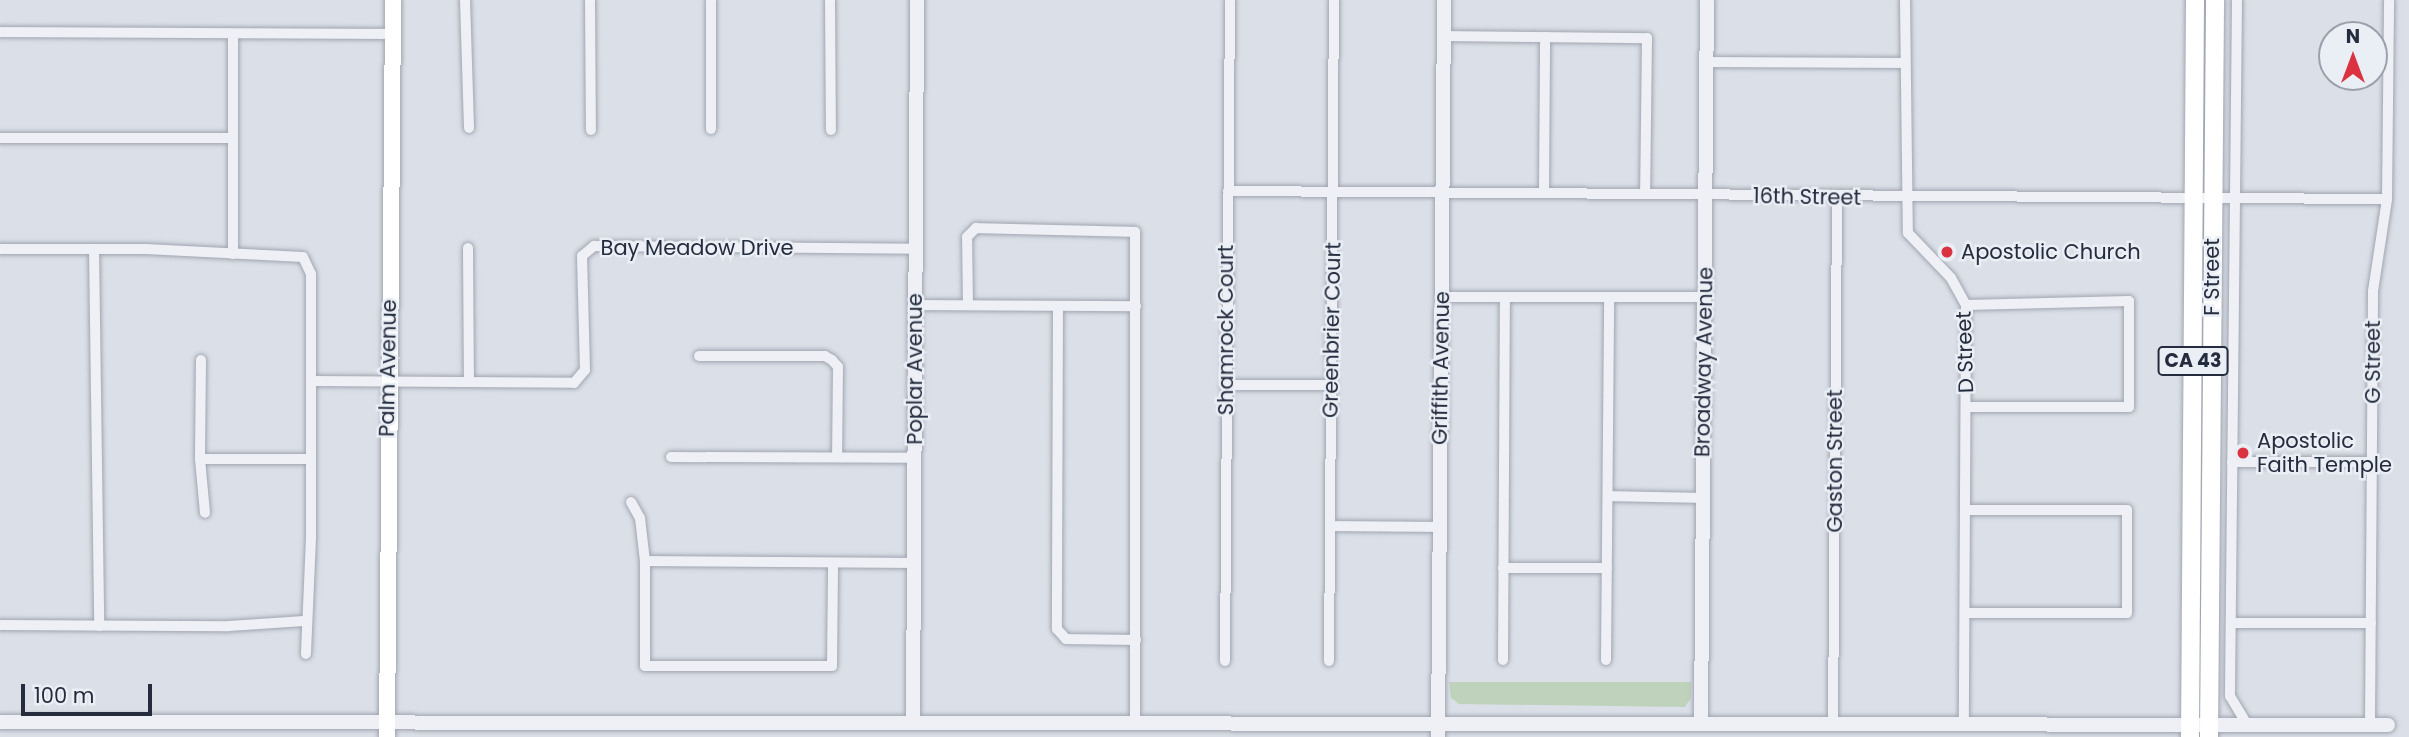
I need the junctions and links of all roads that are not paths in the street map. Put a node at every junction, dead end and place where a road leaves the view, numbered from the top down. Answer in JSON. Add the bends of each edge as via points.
{"nodes":[{"id":1,"x":393,"y":0,"type":"edge"},
{"id":2,"x":465,"y":0,"type":"edge"},
{"id":3,"x":590,"y":0,"type":"edge"},
{"id":4,"x":711,"y":0,"type":"edge"},
{"id":5,"x":830,"y":0,"type":"edge"},
{"id":6,"x":917,"y":0,"type":"edge"},
{"id":7,"x":1230,"y":0,"type":"edge"},
{"id":8,"x":1334,"y":0,"type":"edge"},
{"id":9,"x":1444,"y":0,"type":"edge"},
{"id":10,"x":1707,"y":0,"type":"edge"},
{"id":11,"x":1905,"y":0,"type":"edge"},
{"id":12,"x":2195,"y":0,"type":"edge"},
{"id":13,"x":2215,"y":0,"type":"edge"},
{"id":14,"x":2237,"y":0,"type":"edge"},
{"id":15,"x":2389,"y":0,"type":"edge"},
{"id":16,"x":0,"y":32,"type":"edge"},
{"id":17,"x":233,"y":34,"type":"junction"},
{"id":18,"x":392,"y":34,"type":"junction"},
{"id":19,"x":1444,"y":36,"type":"junction"},
{"id":20,"x":1545,"y":37,"type":"junction"},
{"id":21,"x":1706,"y":62,"type":"junction"},
{"id":22,"x":1904,"y":63,"type":"junction"},
{"id":23,"x":469,"y":128,"type":"dead end"},
{"id":24,"x":711,"y":129,"type":"dead end"},
{"id":25,"x":590,"y":130,"type":"dead end"},
{"id":26,"x":831,"y":130,"type":"dead end"},
{"id":27,"x":0,"y":138,"type":"edge"},
{"id":28,"x":233,"y":138,"type":"junction"},
{"id":29,"x":1228,"y":191,"type":"junction"},
{"id":30,"x":1334,"y":191,"type":"junction"},
{"id":31,"x":1441,"y":192,"type":"junction"},
{"id":32,"x":1544,"y":192,"type":"junction"},
{"id":33,"x":1645,"y":193,"type":"junction"},
{"id":34,"x":1705,"y":194,"type":"junction"},
{"id":35,"x":1837,"y":198,"type":"junction"},
{"id":36,"x":1905,"y":198,"type":"junction"},
{"id":37,"x":2213,"y":198,"type":"junction"},
{"id":38,"x":2234,"y":198,"type":"junction"},
{"id":39,"x":2194,"y":199,"type":"junction"},
{"id":40,"x":2387,"y":199,"type":"junction"},
{"id":41,"x":468,"y":248,"type":"dead end"},
{"id":42,"x":0,"y":249,"type":"edge"},
{"id":43,"x":94,"y":249,"type":"junction"},
{"id":44,"x":916,"y":249,"type":"junction"},
{"id":45,"x":233,"y":254,"type":"junction"},
{"id":46,"x":1442,"y":297,"type":"junction"},
{"id":47,"x":1505,"y":297,"type":"junction"},
{"id":48,"x":1609,"y":297,"type":"junction"},
{"id":49,"x":1704,"y":298,"type":"junction"},
{"id":50,"x":916,"y":305,"type":"junction"},
{"id":51,"x":968,"y":305,"type":"junction"},
{"id":52,"x":1966,"y":305,"type":"junction"},
{"id":53,"x":1058,"y":306,"type":"junction"},
{"id":54,"x":1136,"y":306,"type":"junction"},
{"id":55,"x":699,"y":356,"type":"dead end"},
{"id":56,"x":201,"y":360,"type":"dead end"},
{"id":57,"x":311,"y":381,"type":"junction"},
{"id":58,"x":387,"y":382,"type":"junction"},
{"id":59,"x":469,"y":382,"type":"junction"},
{"id":60,"x":1226,"y":385,"type":"junction"},
{"id":61,"x":1331,"y":385,"type":"junction"},
{"id":62,"x":1967,"y":407,"type":"junction"},
{"id":63,"x":671,"y":457,"type":"dead end"},
{"id":64,"x":837,"y":457,"type":"junction"},
{"id":65,"x":915,"y":458,"type":"junction"},
{"id":66,"x":200,"y":459,"type":"junction"},
{"id":67,"x":311,"y":459,"type":"junction"},
{"id":68,"x":2232,"y":462,"type":"junction"},
{"id":69,"x":2372,"y":462,"type":"junction"},
{"id":70,"x":1608,"y":496,"type":"junction"},
{"id":71,"x":1702,"y":498,"type":"junction"},
{"id":72,"x":631,"y":502,"type":"dead end"},
{"id":73,"x":1966,"y":510,"type":"junction"},
{"id":74,"x":205,"y":513,"type":"dead end"},
{"id":75,"x":1330,"y":526,"type":"junction"},
{"id":76,"x":1439,"y":527,"type":"junction"},
{"id":77,"x":645,"y":561,"type":"junction"},
{"id":78,"x":833,"y":563,"type":"junction"},
{"id":79,"x":913,"y":563,"type":"junction"},
{"id":80,"x":1503,"y":568,"type":"junction"},
{"id":81,"x":1607,"y":568,"type":"junction"},
{"id":82,"x":1965,"y":613,"type":"junction"},
{"id":83,"x":304,"y":621,"type":"junction"},
{"id":84,"x":2231,"y":623,"type":"junction"},
{"id":85,"x":2371,"y":623,"type":"junction"},
{"id":86,"x":0,"y":625,"type":"edge"},
{"id":87,"x":99,"y":626,"type":"junction"},
{"id":88,"x":1136,"y":640,"type":"junction"},
{"id":89,"x":306,"y":654,"type":"dead end"},
{"id":90,"x":1503,"y":660,"type":"dead end"},
{"id":91,"x":1606,"y":660,"type":"dead end"},
{"id":92,"x":1225,"y":661,"type":"dead end"},
{"id":93,"x":1329,"y":661,"type":"dead end"},
{"id":94,"x":0,"y":722,"type":"edge"},
{"id":95,"x":1135,"y":722,"type":"junction"},
{"id":96,"x":2246,"y":723,"type":"junction"},
{"id":97,"x":1701,"y":724,"type":"junction"},
{"id":98,"x":1833,"y":724,"type":"junction"},
{"id":99,"x":1964,"y":724,"type":"junction"},
{"id":100,"x":2370,"y":725,"type":"junction"},
{"id":101,"x":2388,"y":725,"type":"dead end"},
{"id":102,"x":387,"y":729,"type":"edge"},
{"id":103,"x":2190,"y":729,"type":"edge"},
{"id":104,"x":913,"y":730,"type":"edge"},
{"id":105,"x":1438,"y":730,"type":"edge"},
{"id":106,"x":2209,"y":730,"type":"edge"}],
"edges":[{"from":1,"to":18,"type":"main road","name":"Palm Avenue"},
{"from":2,"to":23,"type":"street"},
{"from":3,"to":25,"type":"street"},
{"from":4,"to":24,"type":"street"},
{"from":5,"to":26,"type":"street"},
{"from":6,"to":44,"type":"street","name":"Poplar Avenue"},
{"from":7,"to":29,"type":"street","name":"Shamrock Court"},
{"from":8,"to":30,"type":"street","name":"Greenbrier Court"},
{"from":9,"to":19,"type":"street","name":"Griffith Avenue"},
{"from":10,"to":21,"type":"street","name":"Broadway Avenue"},
{"from":11,"to":22,"type":"street","name":"D Street"},
{"from":12,"to":39,"type":"main road","name":"F Street","number":"CA 43"},
{"from":13,"to":37,"type":"main road","name":"F Street","number":"CA 43"},
{"from":14,"to":38,"type":"street"},
{"from":15,"to":40,"type":"street","name":"G Street"},
{"from":16,"to":17,"type":"street"},
{"from":17,"to":18,"type":"street"},
{"from":17,"to":28,"type":"street"},
{"from":18,"to":58,"type":"main road","name":"Palm Avenue"},
{"from":19,"to":20,"type":"street"},
{"from":19,"to":31,"type":"street","name":"Griffith Avenue"},
{"from":20,"to":32,"type":"street"},
{"from":20,"to":33,"type":"street","via":[[1647,38]]},
{"from":21,"to":22,"type":"street"},
{"from":21,"to":34,"type":"street","name":"Broadway Avenue"},
{"from":22,"to":36,"type":"street","name":"D Street"},
{"from":27,"to":28,"type":"street"},
{"from":28,"to":45,"type":"street"},
{"from":29,"to":30,"type":"street","name":"16th Street"},
{"from":29,"to":60,"type":"street","name":"Shamrock Court"},
{"from":30,"to":31,"type":"street","name":"16th Street"},
{"from":30,"to":61,"type":"street","name":"Greenbrier Court"},
{"from":31,"to":32,"type":"street","name":"16th Street"},
{"from":31,"to":46,"type":"street","name":"Griffith Avenue"},
{"from":32,"to":33,"type":"street","name":"16th Street"},
{"from":33,"to":34,"type":"street","name":"16th Street"},
{"from":34,"to":35,"type":"street","name":"16th Street"},
{"from":34,"to":49,"type":"street","name":"Broadway Avenue"},
{"from":35,"to":36,"type":"street","name":"16th Street"},
{"from":35,"to":98,"type":"street","name":"Gaston Street"},
{"from":36,"to":39,"type":"street","name":"16th Street"},
{"from":36,"to":52,"type":"street","name":"D Street","via":[[1908,233],[1951,278]]},
{"from":37,"to":38,"type":"street","name":"16th Street"},
{"from":37,"to":39,"type":"street","name":"16th Street"},
{"from":37,"to":106,"type":"main road","name":"F Street","number":"CA 43"},
{"from":38,"to":40,"type":"street","name":"16th Street"},
{"from":38,"to":68,"type":"street"},
{"from":39,"to":103,"type":"main road","name":"F Street","number":"CA 43"},
{"from":40,"to":69,"type":"street","name":"G Street","via":[[2373,291]]},
{"from":41,"to":59,"type":"street"},
{"from":42,"to":43,"type":"street"},
{"from":43,"to":45,"type":"street"},
{"from":43,"to":87,"type":"street"},
{"from":44,"to":50,"type":"street","name":"Poplar Avenue"},
{"from":44,"to":59,"type":"street","name":"Bay Meadow Drive","via":[[594,246],[582,256],[582,378],[574,383]]},
{"from":45,"to":57,"type":"street","via":[[303,257],[311,274]]},
{"from":46,"to":47,"type":"street"},
{"from":46,"to":76,"type":"street","name":"Griffith Avenue"},
{"from":47,"to":48,"type":"street"},
{"from":47,"to":80,"type":"street"},
{"from":48,"to":49,"type":"street"},
{"from":48,"to":70,"type":"street"},
{"from":49,"to":71,"type":"street","name":"Broadway Avenue"},
{"from":50,"to":51,"type":"street"},
{"from":50,"to":65,"type":"street","name":"Poplar Avenue"},
{"from":51,"to":53,"type":"street"},
{"from":51,"to":54,"type":"street","via":[[967,237],[976,228],[1128,229],[1136,238]]},
{"from":52,"to":62,"type":"street","name":"D Street"},
{"from":52,"to":62,"type":"street","via":[[2129,301],[2129,407]]},
{"from":53,"to":54,"type":"street"},
{"from":53,"to":88,"type":"street","via":[[1057,629],[1066,639]]},
{"from":54,"to":88,"type":"street"},
{"from":55,"to":64,"type":"street","via":[[825,356],[832,360],[838,367]]},
{"from":56,"to":66,"type":"street"},
{"from":57,"to":58,"type":"street","name":"Bay Meadow Drive"},
{"from":57,"to":67,"type":"street"},
{"from":58,"to":59,"type":"street","name":"Bay Meadow Drive"},
{"from":58,"to":102,"type":"main road","name":"Palm Avenue"},
{"from":60,"to":61,"type":"street"},
{"from":60,"to":92,"type":"street","name":"Shamrock Court"},
{"from":61,"to":75,"type":"street","name":"Greenbrier Court"},
{"from":62,"to":73,"type":"street","name":"D Street"},
{"from":63,"to":64,"type":"street"},
{"from":64,"to":65,"type":"street"},
{"from":65,"to":79,"type":"street","name":"Poplar Avenue"},
{"from":66,"to":67,"type":"street"},
{"from":66,"to":74,"type":"street"},
{"from":67,"to":83,"type":"street","via":[[311,559]]},
{"from":68,"to":69,"type":"street"},
{"from":68,"to":84,"type":"street"},
{"from":69,"to":85,"type":"street","name":"G Street"},
{"from":70,"to":71,"type":"street"},
{"from":70,"to":81,"type":"street"},
{"from":71,"to":97,"type":"street","name":"Broadway Avenue"},
{"from":72,"to":77,"type":"street","via":[[640,517]]},
{"from":73,"to":82,"type":"street","name":"D Street"},
{"from":73,"to":82,"type":"street","via":[[2127,510],[2127,613]]},
{"from":75,"to":76,"type":"street"},
{"from":75,"to":93,"type":"street","name":"Greenbrier Court"},
{"from":76,"to":105,"type":"street","name":"Griffith Avenue"},
{"from":77,"to":78,"type":"street"},
{"from":77,"to":78,"type":"street","via":[[645,666],[832,666]]},
{"from":78,"to":79,"type":"street"},
{"from":79,"to":104,"type":"street","name":"Poplar Avenue"},
{"from":80,"to":81,"type":"street"},
{"from":80,"to":90,"type":"street"},
{"from":81,"to":91,"type":"street"},
{"from":82,"to":99,"type":"street","name":"D Street"},
{"from":83,"to":87,"type":"street"},
{"from":83,"to":89,"type":"street"},
{"from":84,"to":85,"type":"street"},
{"from":84,"to":96,"type":"street","via":[[2231,701]]},
{"from":85,"to":100,"type":"street","name":"G Street"},
{"from":86,"to":87,"type":"street"},
{"from":88,"to":95,"type":"street"},
{"from":94,"to":102,"type":"street"},
{"from":95,"to":104,"type":"street"},
{"from":95,"to":105,"type":"street"},
{"from":96,"to":100,"type":"street"},
{"from":96,"to":106,"type":"street"},
{"from":97,"to":98,"type":"street"},
{"from":97,"to":105,"type":"street"},
{"from":98,"to":99,"type":"street"},
{"from":99,"to":103,"type":"street"},
{"from":100,"to":101,"type":"street"},
{"from":102,"to":104,"type":"street"},
{"from":103,"to":106,"type":"street"}]}
